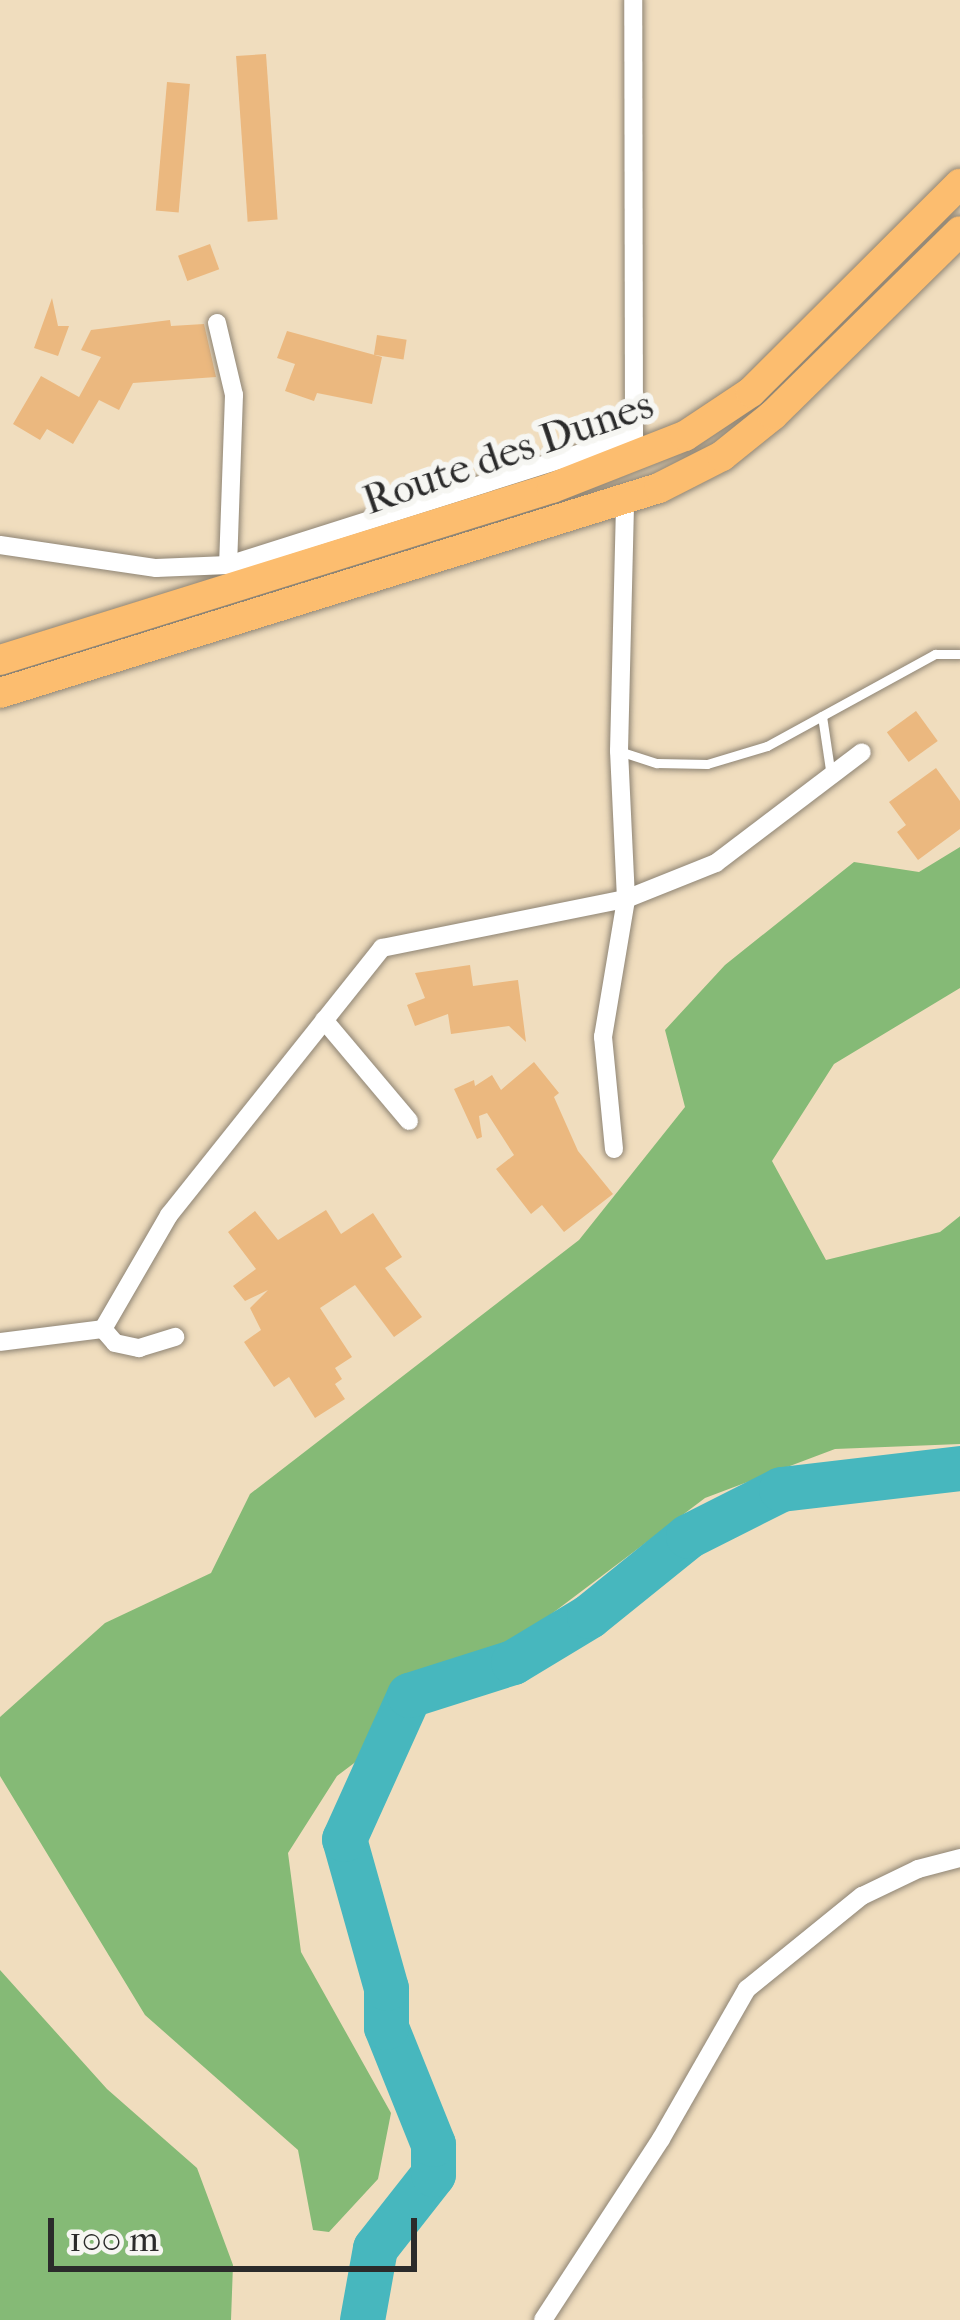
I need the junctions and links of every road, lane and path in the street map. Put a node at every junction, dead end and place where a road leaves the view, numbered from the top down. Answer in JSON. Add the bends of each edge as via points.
{"nodes":[{"id":1,"x":633,"y":0,"type":"edge"},
{"id":2,"x":960,"y":184,"type":"edge"},
{"id":3,"x":960,"y":231,"type":"edge"},
{"id":4,"x":217,"y":323,"type":"dead end"},
{"id":5,"x":625,"y":499,"type":"junction"},
{"id":6,"x":0,"y":544,"type":"edge"},
{"id":7,"x":228,"y":565,"type":"junction"},
{"id":8,"x":960,"y":654,"type":"edge"},
{"id":9,"x":0,"y":660,"type":"edge"},
{"id":10,"x":0,"y":693,"type":"edge"},
{"id":11,"x":823,"y":716,"type":"junction"},
{"id":12,"x":619,"y":751,"type":"junction"},
{"id":13,"x":862,"y":752,"type":"dead end"},
{"id":14,"x":831,"y":776,"type":"junction"},
{"id":15,"x":626,"y":898,"type":"junction"},
{"id":16,"x":324,"y":1020,"type":"junction"},
{"id":17,"x":409,"y":1121,"type":"dead end"},
{"id":18,"x":614,"y":1149,"type":"dead end"},
{"id":19,"x":104,"y":1329,"type":"junction"},
{"id":20,"x":175,"y":1337,"type":"dead end"},
{"id":21,"x":0,"y":1342,"type":"edge"},
{"id":22,"x":960,"y":1858,"type":"edge"},
{"id":23,"x":543,"y":2320,"type":"edge"}],
"edges":[{"from":1,"to":7,"type":"street","via":[[634,436]]},
{"from":2,"to":9,"type":"main road","name":"Route des Dunes","via":[[751,392],[685,436],[552,488]]},
{"from":3,"to":5,"type":"main road","name":"Route des Dunes","via":[[722,456]]},
{"from":4,"to":7,"type":"street","via":[[234,394]]},
{"from":5,"to":10,"type":"main road","name":"Route des Dunes"},
{"from":5,"to":12,"type":"street"},
{"from":6,"to":7,"type":"street","via":[[156,568]]},
{"from":8,"to":11,"type":"lane","via":[[934,654]]},
{"from":11,"to":12,"type":"lane","via":[[707,764],[657,764]]},
{"from":11,"to":14,"type":"lane"},
{"from":12,"to":15,"type":"street"},
{"from":13,"to":14,"type":"street"},
{"from":14,"to":15,"type":"street","via":[[716,863]]},
{"from":15,"to":16,"type":"street","via":[[382,949]]},
{"from":15,"to":18,"type":"street","via":[[603,1037]]},
{"from":16,"to":17,"type":"street"},
{"from":16,"to":19,"type":"street","via":[[170,1215]]},
{"from":19,"to":20,"type":"street","via":[[115,1343],[139,1348]]},
{"from":19,"to":21,"type":"street"},
{"from":22,"to":23,"type":"street","via":[[862,1896],[747,1989]]}]}
